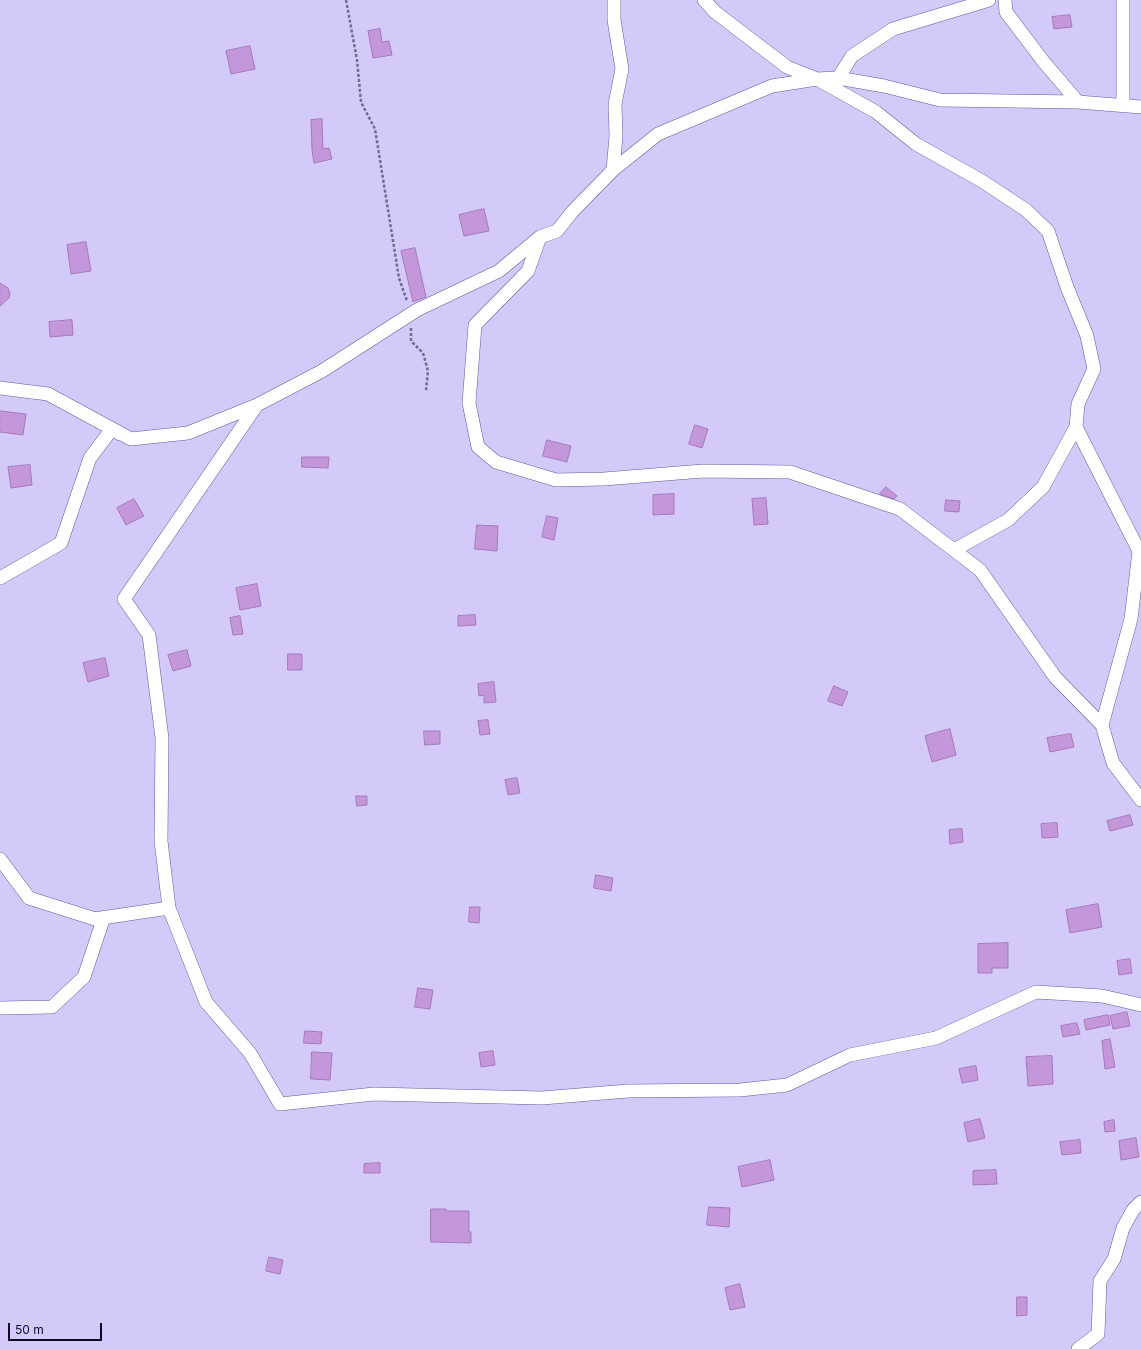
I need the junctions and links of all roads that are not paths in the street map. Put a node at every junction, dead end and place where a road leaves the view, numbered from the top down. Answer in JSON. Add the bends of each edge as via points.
{"nodes":[{"id":1,"x":614,"y":0,"type":"edge"},
{"id":2,"x":704,"y":0,"type":"edge"},
{"id":3,"x":989,"y":0,"type":"edge"},
{"id":4,"x":1005,"y":0,"type":"edge"},
{"id":5,"x":1123,"y":0,"type":"edge"},
{"id":6,"x":838,"y":78,"type":"junction"},
{"id":7,"x":817,"y":79,"type":"junction"},
{"id":8,"x":1078,"y":102,"type":"junction"},
{"id":9,"x":1123,"y":105,"type":"junction"},
{"id":10,"x":1141,"y":108,"type":"edge"},
{"id":11,"x":613,"y":170,"type":"junction"},
{"id":12,"x":540,"y":237,"type":"junction"},
{"id":13,"x":0,"y":388,"type":"edge"},
{"id":14,"x":257,"y":405,"type":"junction"},
{"id":15,"x":1076,"y":427,"type":"junction"},
{"id":16,"x":131,"y":439,"type":"junction"},
{"id":17,"x":954,"y":550,"type":"junction"},
{"id":18,"x":0,"y":578,"type":"edge"},
{"id":19,"x":1102,"y":724,"type":"junction"},
{"id":20,"x":1141,"y":800,"type":"edge"},
{"id":21,"x":0,"y":859,"type":"edge"},
{"id":22,"x":169,"y":908,"type":"junction"},
{"id":23,"x":104,"y":917,"type":"junction"},
{"id":24,"x":1141,"y":1005,"type":"edge"},
{"id":25,"x":0,"y":1008,"type":"edge"},
{"id":26,"x":1141,"y":1202,"type":"edge"},
{"id":27,"x":1078,"y":1349,"type":"edge"}],
"edges":[{"from":1,"to":11,"type":"street","via":[[614,20],[622,69],[615,104]]},
{"from":2,"to":7,"type":"street","via":[[720,16],[787,67]]},
{"from":3,"to":6,"type":"street","via":[[894,29],[852,56]]},
{"from":4,"to":8,"type":"street","via":[[1006,12]]},
{"from":5,"to":9,"type":"street"},
{"from":6,"to":7,"type":"street"},
{"from":6,"to":8,"type":"street","via":[[940,100]]},
{"from":7,"to":11,"type":"street","via":[[772,86],[658,134]]},
{"from":7,"to":15,"type":"street","via":[[876,112],[916,144],[1026,210],[1048,231],[1087,336],[1094,369],[1078,404]]},
{"from":8,"to":9,"type":"street"},
{"from":9,"to":10,"type":"street"},
{"from":11,"to":12,"type":"street","via":[[557,231]]},
{"from":12,"to":14,"type":"street","via":[[499,271],[412,314],[322,371]]},
{"from":12,"to":17,"type":"street","via":[[528,271],[475,325],[469,403],[478,447],[496,462],[556,480],[703,471],[790,472],[900,509]]},
{"from":13,"to":16,"type":"street","via":[[48,394]]},
{"from":14,"to":16,"type":"street","via":[[188,433]]},
{"from":14,"to":22,"type":"street","via":[[124,599],[149,635],[162,738],[161,841]]},
{"from":15,"to":17,"type":"street","via":[[1043,487],[1008,520]]},
{"from":15,"to":19,"type":"street","via":[[1139,551],[1130,619]]},
{"from":16,"to":18,"type":"street","via":[[112,429],[90,458],[61,543]]},
{"from":17,"to":19,"type":"street","via":[[980,570],[1055,677]]},
{"from":19,"to":20,"type":"street","via":[[1113,762]]},
{"from":21,"to":23,"type":"street","via":[[29,898],[95,919]]},
{"from":22,"to":23,"type":"street"},
{"from":22,"to":24,"type":"street","via":[[206,1002],[250,1053],[280,1104],[374,1094],[542,1098],[628,1092],[740,1090],[788,1085],[850,1055],[936,1038],[1036,992],[1102,996]]},
{"from":23,"to":25,"type":"street","via":[[84,978],[52,1007]]},
{"from":26,"to":27,"type":"street","via":[[1122,1228],[1114,1259],[1100,1281],[1098,1334]]}]}
